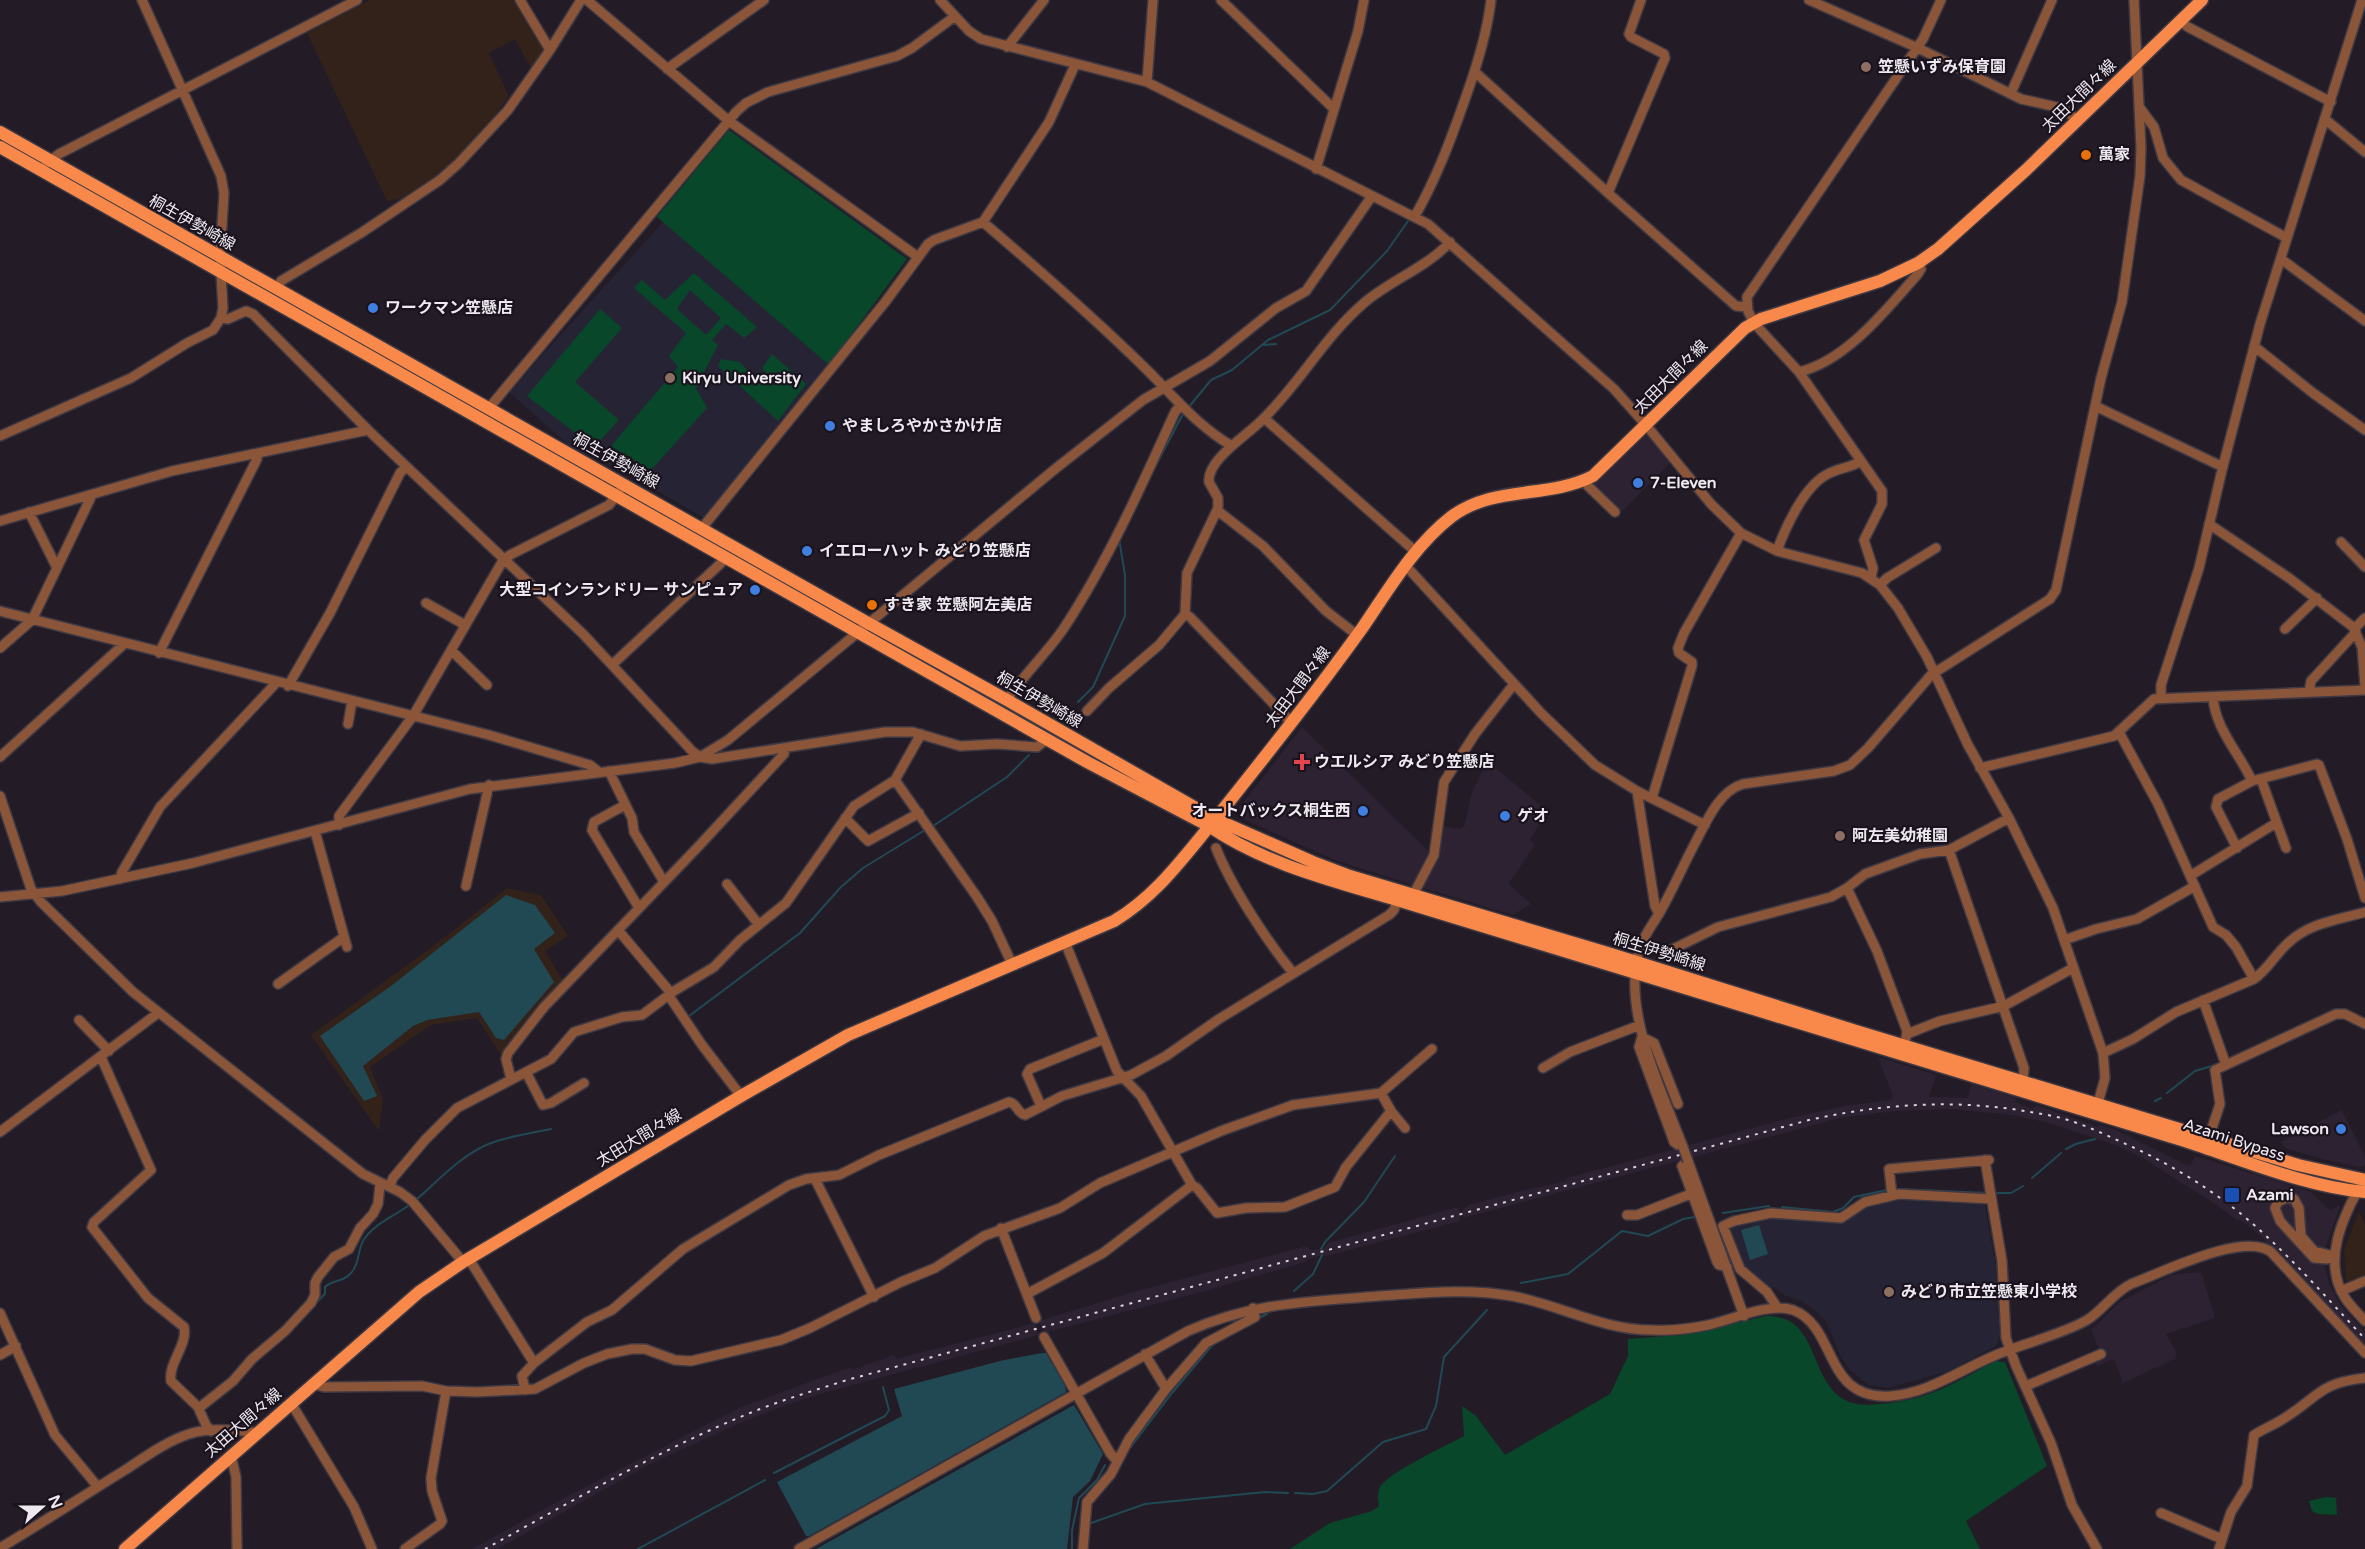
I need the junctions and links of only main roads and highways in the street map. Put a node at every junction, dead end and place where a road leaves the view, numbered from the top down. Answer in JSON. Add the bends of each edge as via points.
{"nodes":[{"id":1,"x":2202,"y":0,"type":"edge"},
{"id":2,"x":0,"y":132,"type":"edge"},
{"id":3,"x":0,"y":147,"type":"edge"},
{"id":4,"x":45,"y":166,"type":"junction"},
{"id":5,"x":620,"y":490,"type":"junction"},
{"id":6,"x":1212,"y":822,"type":"junction"},
{"id":7,"x":1636,"y":968,"type":"junction"},
{"id":8,"x":2096,"y":1109,"type":"junction"},
{"id":9,"x":2365,"y":1179,"type":"edge"},
{"id":10,"x":2361,"y":1191,"type":"edge"},
{"id":11,"x":125,"y":1549,"type":"edge"}],
"edges":[{"from":1,"to":6,"type":"main road","name":"太田大間々線","via":[[2078,120],[1918,263],[1880,282],[1754,323],[1736,335],[1600,472],[1561,488],[1479,501],[1451,518],[1416,552],[1292,723]]},
{"from":2,"to":4,"type":"main road","name":"桐生伊勢崎線"},
{"from":3,"to":4,"type":"main road","name":"桐生伊勢崎線"},
{"from":4,"to":5,"type":"main road","name":"桐生伊勢崎線","via":[[220,271]]},
{"from":4,"to":5,"type":"main road","name":"桐生伊勢崎線","via":[[220,257],[489,408]]},
{"from":5,"to":6,"type":"main road","name":"桐生伊勢崎線","via":[[726,556],[1047,739]]},
{"from":5,"to":6,"type":"main road","name":"桐生伊勢崎線","via":[[702,528],[1008,700]]},
{"from":6,"to":7,"type":"main road","name":"桐生伊勢崎線","via":[[1313,862]]},
{"from":6,"to":7,"type":"main road","name":"桐生伊勢崎線","via":[[1223,835],[1318,875]]},
{"from":6,"to":11,"type":"main road","name":"太田大間々線","via":[[1164,882],[1142,903],[1114,921],[848,1035],[419,1292]]},
{"from":7,"to":8,"type":"main road","name":"桐生伊勢崎線","via":[[2029,1095]]},
{"from":7,"to":8,"type":"main road","name":"桐生伊勢崎線","via":[[1905,1040]]},
{"from":8,"to":9,"type":"main road","name":"Azami Bypass","via":[[2209,1137],[2312,1169]]},
{"from":8,"to":10,"type":"main road","name":"Azami Bypass","via":[[2314,1182]]}]}
